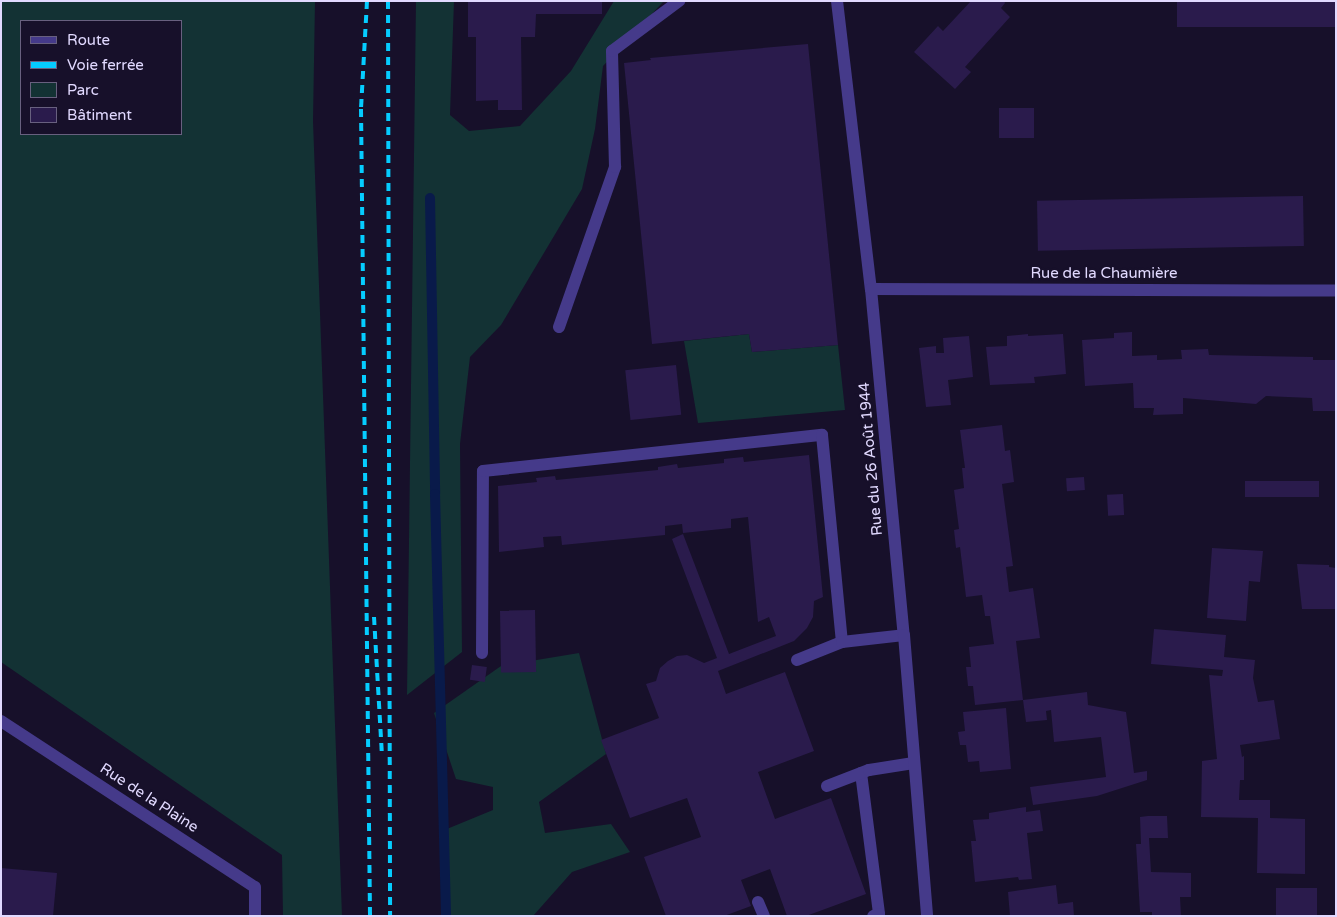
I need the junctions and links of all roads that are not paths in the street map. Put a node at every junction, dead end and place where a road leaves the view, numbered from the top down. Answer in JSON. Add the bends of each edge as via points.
{"nodes":[{"id":1,"x":679,"y":1,"type":"edge"},
{"id":2,"x":837,"y":1,"type":"edge"},
{"id":3,"x":871,"y":289,"type":"junction"},
{"id":4,"x":1336,"y":291,"type":"edge"},
{"id":5,"x":559,"y":327,"type":"dead end"},
{"id":6,"x":904,"y":636,"type":"junction"},
{"id":7,"x":842,"y":642,"type":"junction"},
{"id":8,"x":482,"y":653,"type":"dead end"},
{"id":9,"x":797,"y":660,"type":"dead end"},
{"id":10,"x":1,"y":721,"type":"edge"},
{"id":11,"x":914,"y":763,"type":"junction"},
{"id":12,"x":861,"y":773,"type":"junction"},
{"id":13,"x":827,"y":786,"type":"dead end"},
{"id":14,"x":758,"y":902,"type":"dead end"},
{"id":15,"x":255,"y":916,"type":"edge"},
{"id":16,"x":764,"y":916,"type":"edge"},
{"id":17,"x":873,"y":916,"type":"edge"},
{"id":18,"x":927,"y":916,"type":"edge"}],
"edges":[{"from":1,"to":5,"type":"street","via":[[612,50],[615,167]]},
{"from":2,"to":3,"type":"street","name":"Rue du 26 Août 1944"},
{"from":3,"to":4,"type":"street","name":"Rue de la Chaumière"},
{"from":3,"to":6,"type":"street","name":"Rue du 26 Août 1944"},
{"from":6,"to":7,"type":"street"},
{"from":6,"to":11,"type":"street","name":"Rue du 26 Août 1944"},
{"from":7,"to":8,"type":"street","via":[[822,435],[482,471]]},
{"from":7,"to":9,"type":"street"},
{"from":10,"to":15,"type":"street","name":"Rue de la Plaine","via":[[255,887]]},
{"from":11,"to":12,"type":"street"},
{"from":11,"to":18,"type":"street","name":"Rue du 26 Août 1944"},
{"from":12,"to":13,"type":"street"},
{"from":12,"to":17,"type":"street","via":[[879,914]]},
{"from":14,"to":16,"type":"street"}]}
